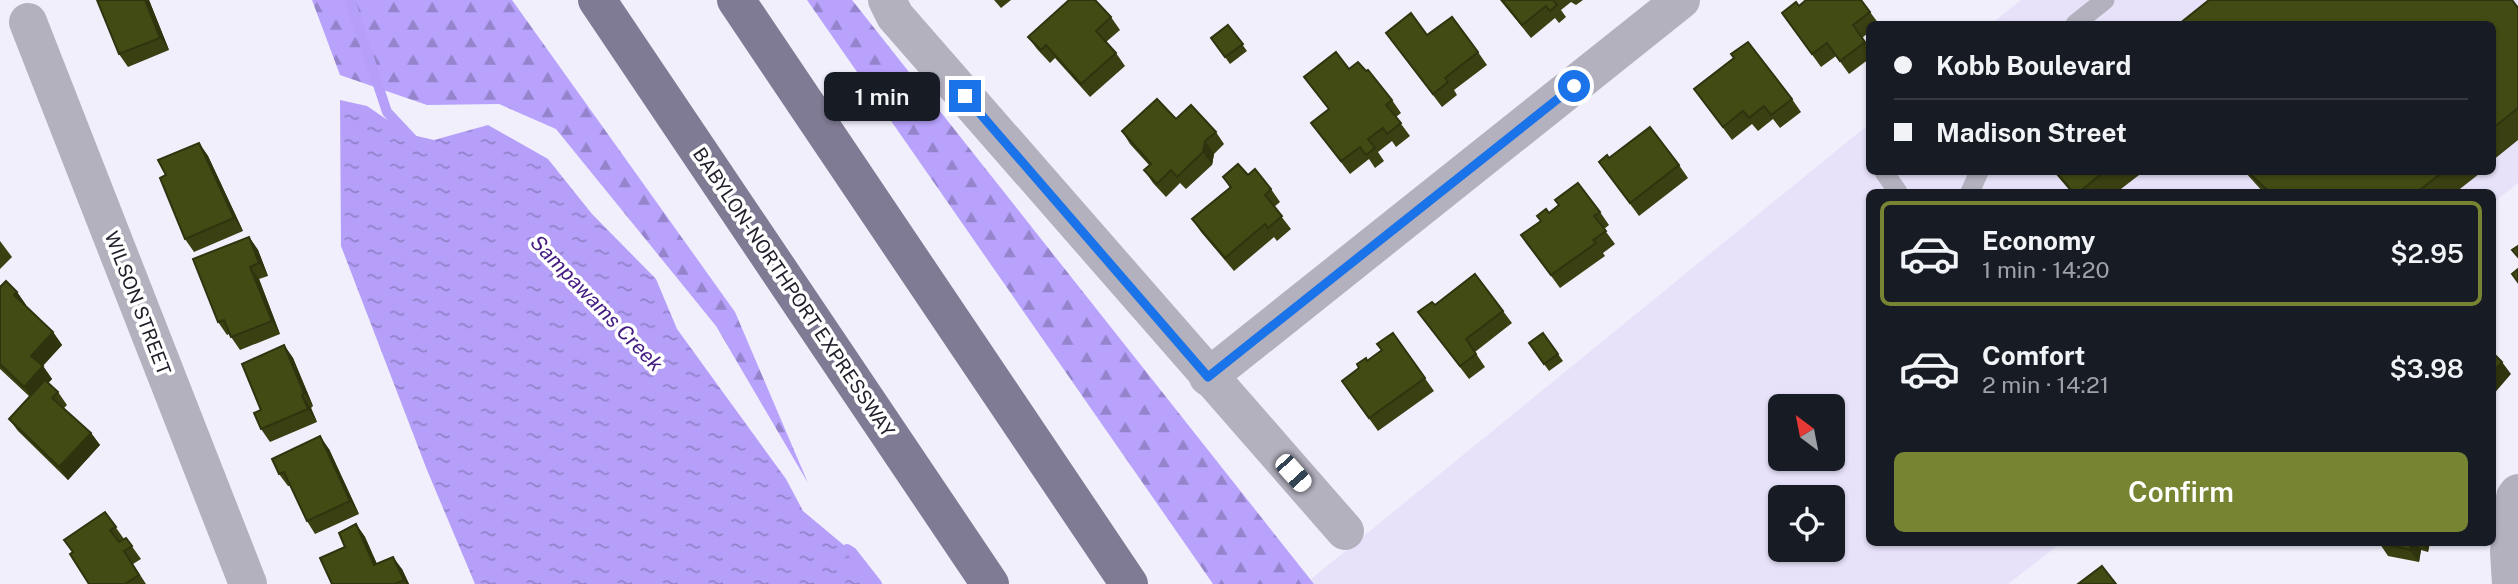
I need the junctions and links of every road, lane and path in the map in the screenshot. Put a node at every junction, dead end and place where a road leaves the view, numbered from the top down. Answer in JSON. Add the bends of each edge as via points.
{"nodes":[{"id":1,"x":597,"y":0,"type":"edge"},
{"id":2,"x":736,"y":0,"type":"edge"},
{"id":3,"x":887,"y":0,"type":"edge"},
{"id":4,"x":1681,"y":0,"type":"edge"},
{"id":5,"x":2105,"y":0,"type":"edge"},
{"id":6,"x":2079,"y":21,"type":"edge"},
{"id":7,"x":29,"y":22,"type":"dead end"},
{"id":8,"x":1208,"y":377,"type":"junction"},
{"id":9,"x":2518,"y":493,"type":"edge"},
{"id":10,"x":1345,"y":531,"type":"dead end"},
{"id":11,"x":248,"y":584,"type":"edge"},
{"id":12,"x":990,"y":584,"type":"edge"},
{"id":13,"x":1129,"y":584,"type":"edge"},
{"id":14,"x":2511,"y":584,"type":"edge"}],
"edges":[{"from":1,"to":12,"type":"main road","name":"BABYLON-NORTHPORT EXPRESSWAY"},
{"from":2,"to":13,"type":"main road"},
{"from":3,"to":8,"type":"street","via":[[895,16]]},
{"from":4,"to":8,"type":"street"},
{"from":5,"to":6,"type":"lane"},
{"from":7,"to":11,"type":"street","name":"WILSON STREET"},
{"from":8,"to":10,"type":"street"},
{"from":9,"to":14,"type":"street","via":[[2509,552]]}]}
